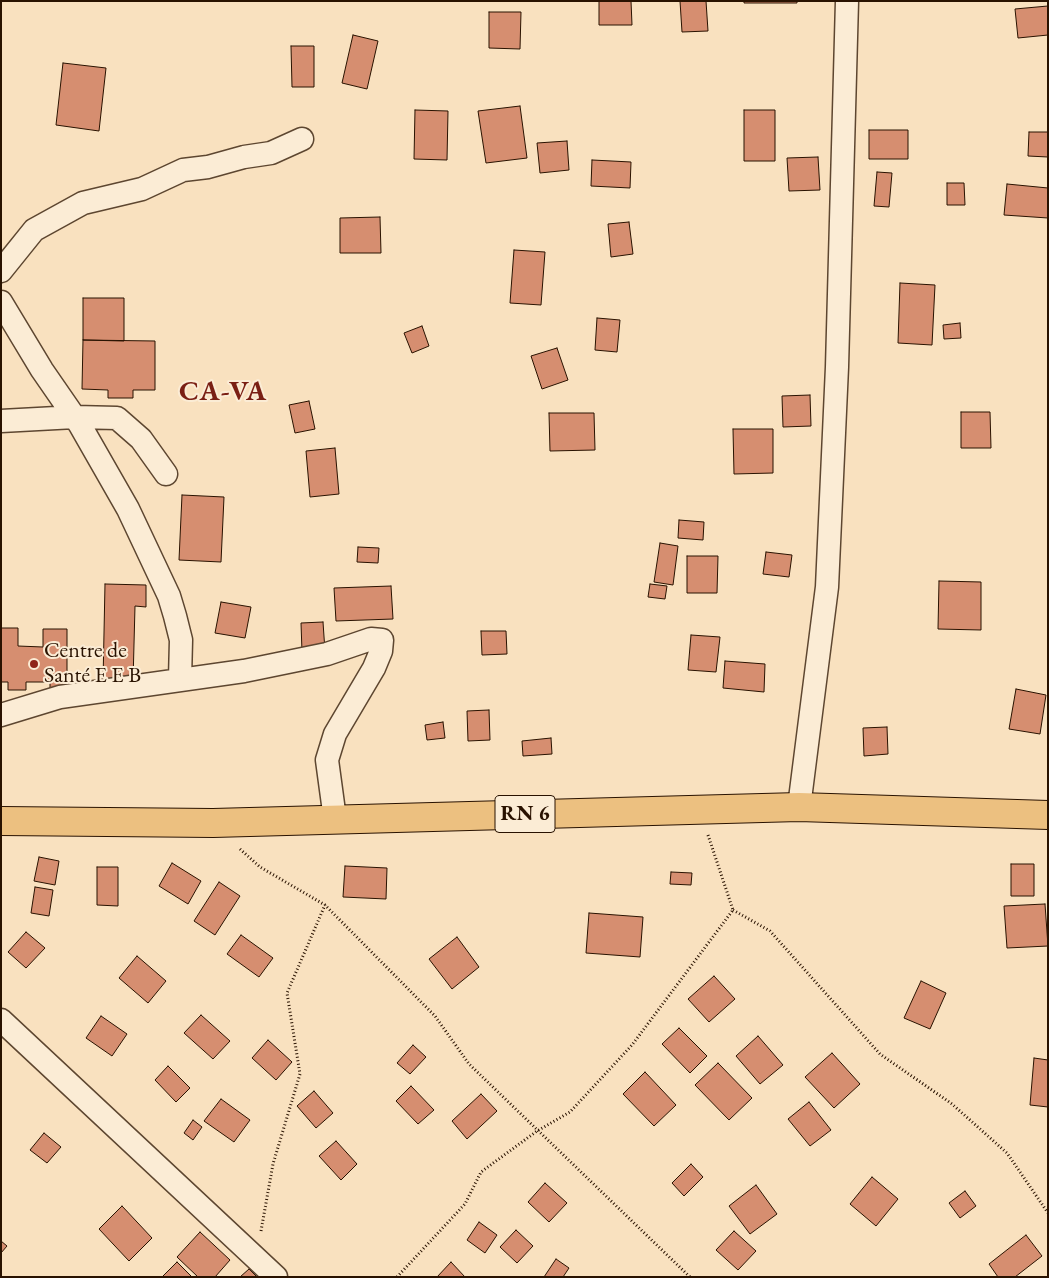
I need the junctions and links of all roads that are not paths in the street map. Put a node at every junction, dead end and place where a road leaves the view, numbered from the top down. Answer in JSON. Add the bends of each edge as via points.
{"nodes":[{"id":1,"x":847,"y":1,"type":"edge"},
{"id":2,"x":302,"y":139,"type":"dead end"},
{"id":3,"x":1,"y":271,"type":"edge"},
{"id":4,"x":1,"y":302,"type":"edge"},
{"id":5,"x":75,"y":417,"type":"junction"},
{"id":6,"x":1,"y":421,"type":"edge"},
{"id":7,"x":166,"y":474,"type":"dead end"},
{"id":8,"x":180,"y":679,"type":"junction"},
{"id":9,"x":1,"y":715,"type":"edge"},
{"id":10,"x":799,"y":807,"type":"junction"},
{"id":11,"x":1048,"y":815,"type":"edge"},
{"id":12,"x":335,"y":819,"type":"junction"},
{"id":13,"x":1,"y":821,"type":"edge"},
{"id":14,"x":1,"y":1020,"type":"edge"},
{"id":15,"x":276,"y":1277,"type":"edge"}],
"edges":[{"from":1,"to":10,"type":"street","via":[[827,587]]},
{"from":2,"to":3,"type":"street","via":[[271,153],[183,170],[142,189],[82,203],[34,230]]},
{"from":4,"to":5,"type":"street"},
{"from":5,"to":6,"type":"street"},
{"from":5,"to":7,"type":"street","via":[[117,418],[141,439]]},
{"from":5,"to":8,"type":"street","via":[[128,509],[169,596],[181,640]]},
{"from":8,"to":9,"type":"street","via":[[60,698]]},
{"from":8,"to":12,"type":"street","via":[[244,671],[327,654],[371,639],[382,640],[374,668],[335,734],[327,760]]},
{"from":10,"to":11,"type":"main road","number":"RN 6"},
{"from":10,"to":12,"type":"main road","number":"RN 6"},
{"from":12,"to":13,"type":"main road","number":"RN 6","via":[[213,823]]},
{"from":14,"to":15,"type":"street"}]}
